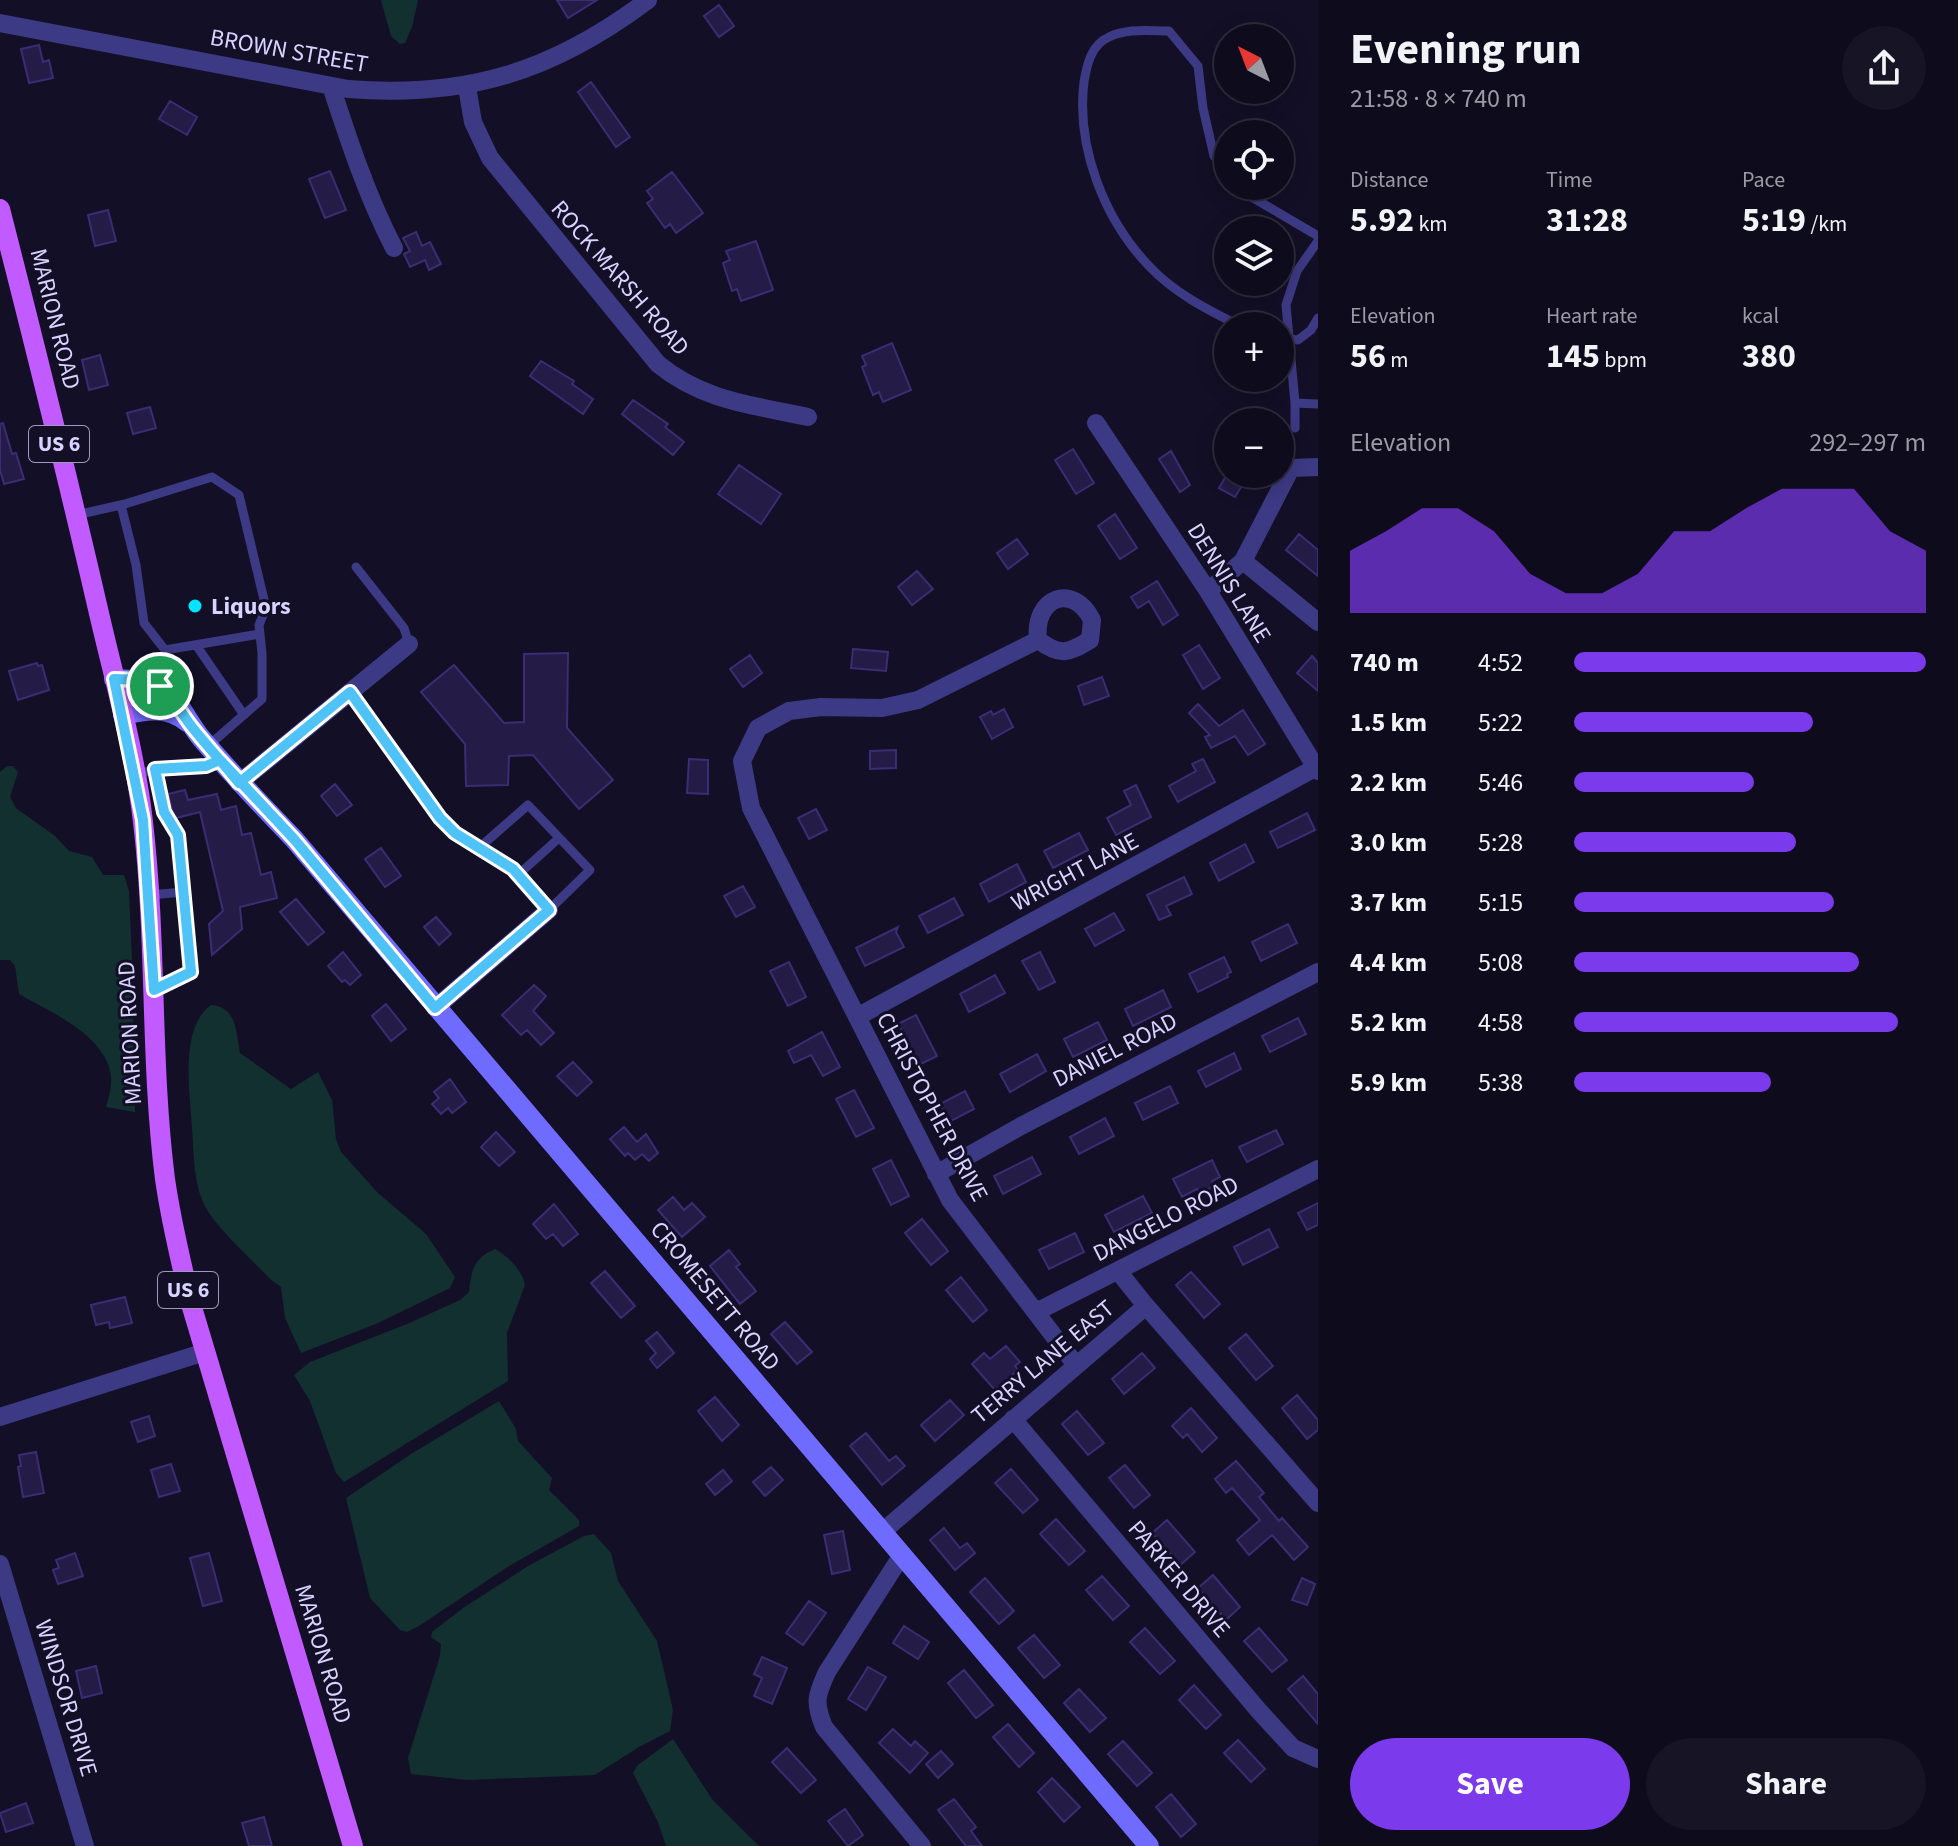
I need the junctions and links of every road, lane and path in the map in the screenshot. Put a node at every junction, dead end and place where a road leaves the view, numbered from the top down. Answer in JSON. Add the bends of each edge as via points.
{"nodes":[{"id":1,"x":648,"y":0,"type":"edge"},
{"id":2,"x":0,"y":23,"type":"edge"},
{"id":3,"x":331,"y":86,"type":"junction"},
{"id":4,"x":467,"y":87,"type":"junction"},
{"id":5,"x":1214,"y":156,"type":"edge"},
{"id":6,"x":1256,"y":200,"type":"edge"},
{"id":7,"x":0,"y":209,"type":"edge"},
{"id":8,"x":1318,"y":239,"type":"edge"},
{"id":9,"x":394,"y":248,"type":"dead end"},
{"id":10,"x":1286,"y":312,"type":"edge"},
{"id":11,"x":1214,"y":313,"type":"edge"},
{"id":12,"x":1318,"y":318,"type":"edge"},
{"id":13,"x":1294,"y":340,"type":"edge"},
{"id":14,"x":1293,"y":392,"type":"edge"},
{"id":15,"x":1295,"y":403,"type":"junction"},
{"id":16,"x":1318,"y":404,"type":"edge"},
{"id":17,"x":808,"y":417,"type":"dead end"},
{"id":18,"x":1096,"y":423,"type":"dead end"},
{"id":19,"x":1295,"y":428,"type":"dead end"},
{"id":20,"x":1318,"y":467,"type":"edge"},
{"id":21,"x":121,"y":505,"type":"junction"},
{"id":22,"x":76,"y":515,"type":"junction"},
{"id":23,"x":1243,"y":561,"type":"junction"},
{"id":24,"x":356,"y":567,"type":"dead end"},
{"id":25,"x":1208,"y":591,"type":"junction"},
{"id":26,"x":1318,"y":622,"type":"edge"},
{"id":27,"x":260,"y":634,"type":"junction"},
{"id":28,"x":1038,"y":640,"type":"dead end"},
{"id":29,"x":409,"y":644,"type":"joint"},
{"id":30,"x":196,"y":645,"type":"junction"},
{"id":31,"x":114,"y":679,"type":"junction"},
{"id":32,"x":350,"y":692,"type":"junction"},
{"id":33,"x":123,"y":715,"type":"junction"},
{"id":34,"x":244,"y":715,"type":"junction"},
{"id":35,"x":190,"y":725,"type":"junction"},
{"id":36,"x":214,"y":753,"type":"junction"},
{"id":37,"x":155,"y":769,"type":"junction"},
{"id":38,"x":1317,"y":770,"type":"edge"},
{"id":39,"x":134,"y":775,"type":"junction"},
{"id":40,"x":239,"y":783,"type":"junction"},
{"id":41,"x":559,"y":838,"type":"junction"},
{"id":42,"x":480,"y":847,"type":"junction"},
{"id":43,"x":518,"y":875,"type":"junction"},
{"id":44,"x":184,"y":892,"type":"junction"},
{"id":45,"x":149,"y":895,"type":"junction"},
{"id":46,"x":549,"y":910,"type":"junction"},
{"id":47,"x":1318,"y":972,"type":"edge"},
{"id":48,"x":154,"y":990,"type":"junction"},
{"id":49,"x":435,"y":1008,"type":"junction"},
{"id":50,"x":857,"y":1017,"type":"junction"},
{"id":51,"x":1318,"y":1169,"type":"edge"},
{"id":52,"x":936,"y":1174,"type":"junction"},
{"id":53,"x":1118,"y":1271,"type":"junction"},
{"id":54,"x":1146,"y":1306,"type":"junction"},
{"id":55,"x":1036,"y":1312,"type":"junction"},
{"id":56,"x":205,"y":1352,"type":"junction"},
{"id":57,"x":1076,"y":1365,"type":"junction"},
{"id":58,"x":0,"y":1417,"type":"edge"},
{"id":59,"x":1013,"y":1419,"type":"junction"},
{"id":60,"x":1318,"y":1503,"type":"edge"},
{"id":61,"x":882,"y":1532,"type":"junction"},
{"id":62,"x":902,"y":1555,"type":"junction"},
{"id":63,"x":0,"y":1564,"type":"edge"},
{"id":64,"x":1318,"y":1759,"type":"edge"},
{"id":65,"x":85,"y":1846,"type":"edge"},
{"id":66,"x":353,"y":1846,"type":"edge"},
{"id":67,"x":922,"y":1846,"type":"edge"},
{"id":68,"x":1149,"y":1846,"type":"edge"}],
"edges":[{"from":1,"to":4,"type":"street","name":"BROWN STREET","via":[[588,41],[533,67]]},
{"from":2,"to":3,"type":"street","name":"BROWN STREET"},
{"from":3,"to":4,"type":"street","name":"BROWN STREET","via":[[386,92]]},
{"from":3,"to":9,"type":"street"},
{"from":4,"to":17,"type":"street","name":"ROCK MARSH ROAD","via":[[473,122],[490,158],[658,364],[693,389]]},
{"from":5,"to":11,"type":"lane","via":[[1198,66],[1169,31],[1106,37],[1087,58],[1081,104],[1089,161],[1117,226],[1150,267]]},
{"from":6,"to":8,"type":"lane"},
{"from":7,"to":22,"type":"main road","name":"MARION ROAD","number":"US 6"},
{"from":8,"to":10,"type":"lane","via":[[1297,271]]},
{"from":12,"to":13,"type":"lane","via":[[1311,330]]},
{"from":14,"to":15,"type":"lane"},
{"from":15,"to":16,"type":"lane"},
{"from":15,"to":19,"type":"lane"},
{"from":18,"to":25,"type":"street","name":"DENNIS LANE"},
{"from":20,"to":23,"type":"street","via":[[1291,468]]},
{"from":21,"to":22,"type":"lane"},
{"from":21,"to":27,"type":"lane","via":[[212,477],[239,495],[266,608]]},
{"from":21,"to":30,"type":"lane","via":[[144,623],[165,650]]},
{"from":22,"to":31,"type":"main road","name":"MARION ROAD","number":"US 6"},
{"from":23,"to":25,"type":"street"},
{"from":23,"to":26,"type":"street"},
{"from":24,"to":29,"type":"lane","via":[[404,628]]},
{"from":25,"to":38,"type":"street","name":"DENNIS LANE"},
{"from":27,"to":30,"type":"lane"},
{"from":27,"to":34,"type":"lane","via":[[262,699]]},
{"from":28,"to":50,"type":"street","name":"CHRISTOPHER DRIVE","via":[[918,700],[882,708],[789,711],[758,728],[742,761],[751,808]]},
{"from":29,"to":32,"type":"street"},
{"from":30,"to":34,"type":"lane"},
{"from":31,"to":33,"type":"main road","name":"MARION ROAD","number":"US 6"},
{"from":31,"to":35,"type":"street","name":"CROMESETT ROAD","via":[[160,686]]},
{"from":32,"to":40,"type":"street"},
{"from":32,"to":42,"type":"lane","via":[[440,818]]},
{"from":33,"to":35,"type":"street","via":[[170,711]]},
{"from":33,"to":39,"type":"main road","name":"MARION ROAD","number":"US 6"},
{"from":34,"to":36,"type":"lane"},
{"from":35,"to":36,"type":"street","name":"CROMESETT ROAD"},
{"from":36,"to":37,"type":"lane","via":[[206,766]]},
{"from":36,"to":40,"type":"street","name":"CROMESETT ROAD"},
{"from":37,"to":39,"type":"lane"},
{"from":37,"to":44,"type":"lane","via":[[164,812],[178,835]]},
{"from":38,"to":50,"type":"street","name":"WRIGHT LANE"},
{"from":39,"to":45,"type":"main road","name":"MARION ROAD","number":"US 6"},
{"from":40,"to":49,"type":"street","name":"CROMESETT ROAD","via":[[294,839]]},
{"from":41,"to":42,"type":"lane","via":[[528,805]]},
{"from":41,"to":43,"type":"lane"},
{"from":41,"to":46,"type":"lane","via":[[590,870]]},
{"from":42,"to":43,"type":"lane"},
{"from":43,"to":46,"type":"lane"},
{"from":44,"to":45,"type":"lane"},
{"from":44,"to":48,"type":"lane","via":[[191,972]]},
{"from":45,"to":48,"type":"main road","name":"MARION ROAD","number":"US 6"},
{"from":46,"to":49,"type":"street"},
{"from":47,"to":52,"type":"street","name":"DANIEL ROAD"},
{"from":48,"to":56,"type":"main road","name":"MARION ROAD","number":"US 6","via":[[165,1179]]},
{"from":49,"to":61,"type":"street","name":"CROMESETT ROAD"},
{"from":50,"to":52,"type":"street","name":"CHRISTOPHER DRIVE"},
{"from":51,"to":53,"type":"street","name":"DANGELO ROAD"},
{"from":52,"to":55,"type":"street","name":"CHRISTOPHER DRIVE"},
{"from":53,"to":54,"type":"street"},
{"from":53,"to":55,"type":"street","name":"DANGELO ROAD"},
{"from":54,"to":57,"type":"street","name":"TERRY LANE EAST"},
{"from":54,"to":60,"type":"street","name":"TERRY LANE EAST"},
{"from":55,"to":57,"type":"street","name":"CHRISTOPHER DRIVE"},
{"from":56,"to":58,"type":"street"},
{"from":56,"to":66,"type":"main road","name":"MARION ROAD","number":"US 6"},
{"from":57,"to":59,"type":"street","name":"TERRY LANE EAST"},
{"from":59,"to":61,"type":"street","name":"TERRY LANE EAST"},
{"from":59,"to":64,"type":"street","name":"PARKER DRIVE","via":[[1259,1711],[1293,1748]]},
{"from":61,"to":62,"type":"street","name":"CROMESETT ROAD"},
{"from":62,"to":67,"type":"street","via":[[827,1672],[816,1707],[824,1727]]},
{"from":62,"to":68,"type":"street","name":"CROMESETT ROAD"},
{"from":63,"to":65,"type":"street","name":"WINDSOR DRIVE"}]}
